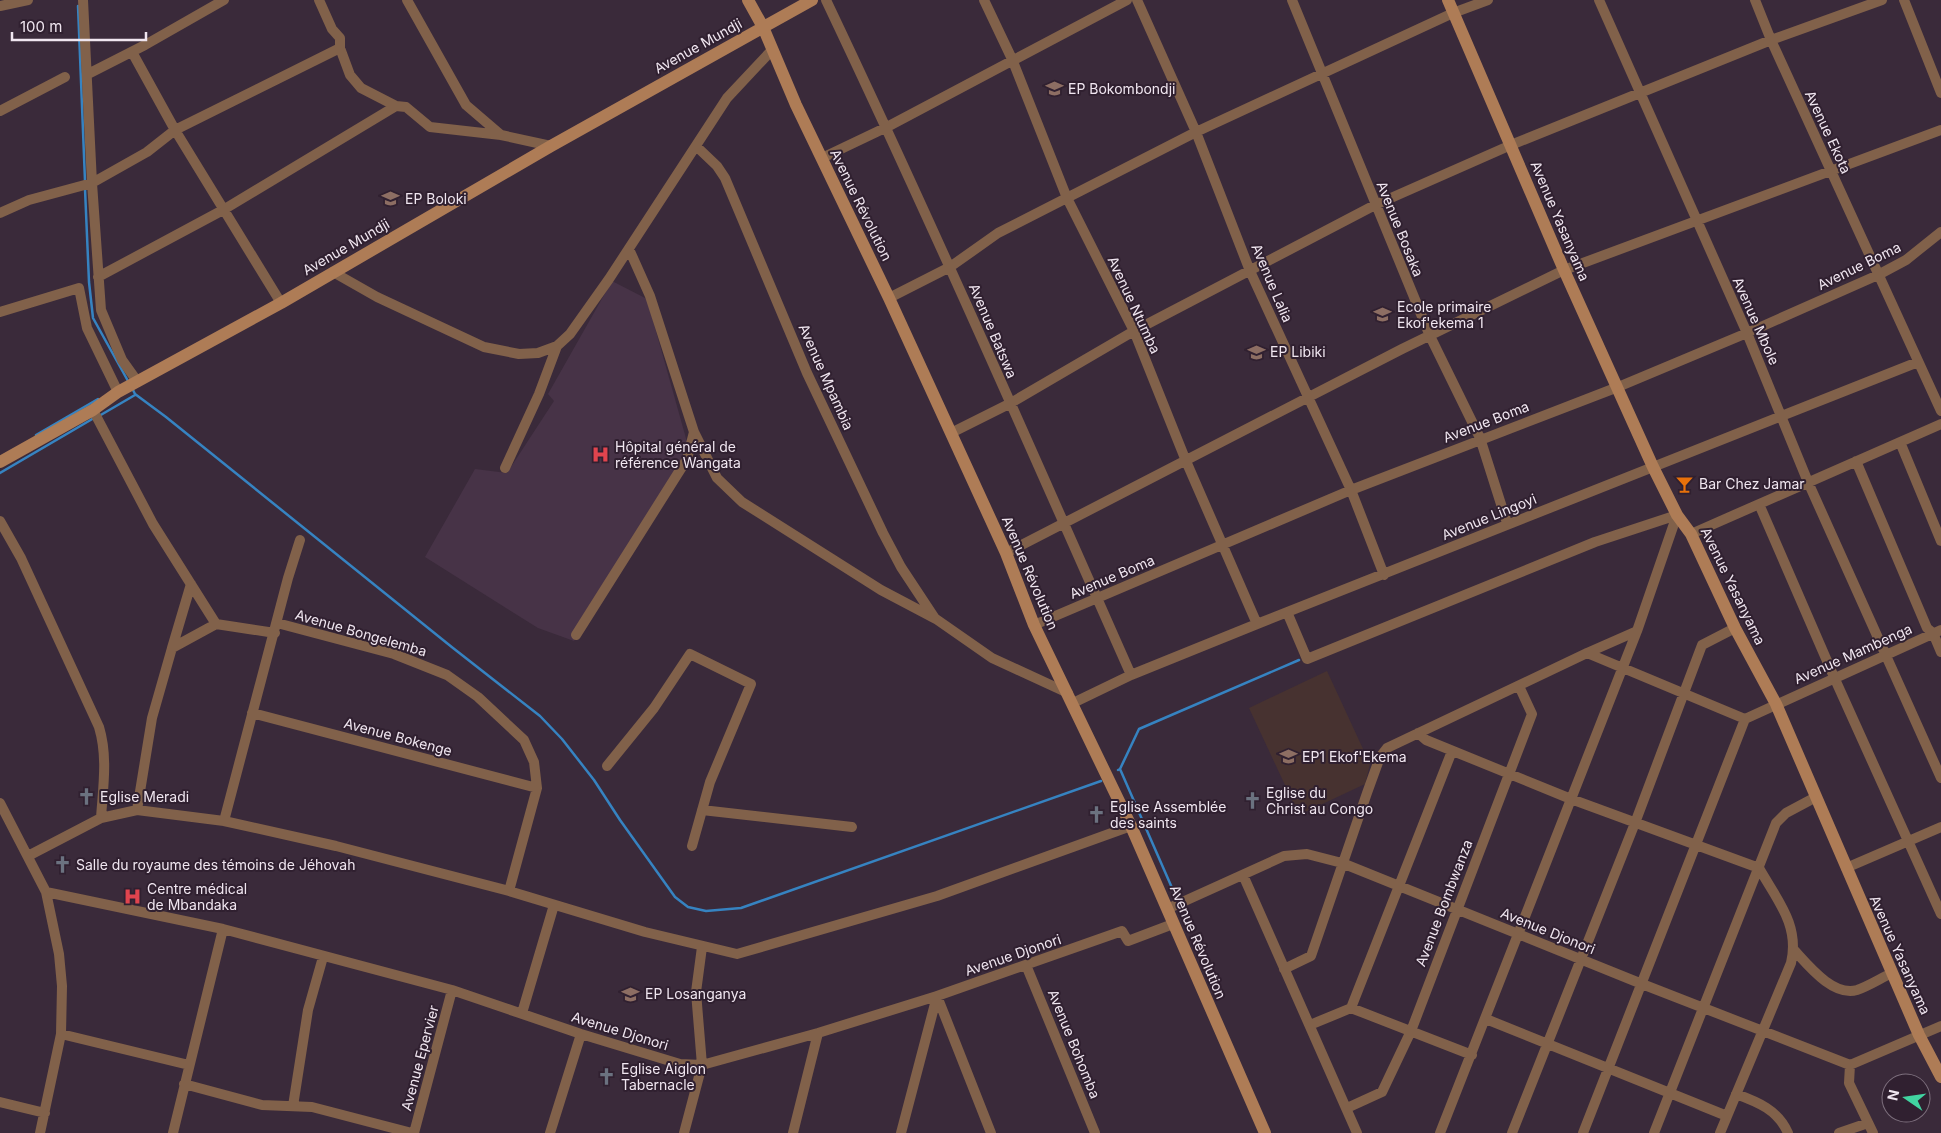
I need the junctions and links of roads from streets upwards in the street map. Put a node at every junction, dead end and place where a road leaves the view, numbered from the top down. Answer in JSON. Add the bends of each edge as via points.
{"nodes":[{"id":1,"x":28,"y":0,"type":"edge"},
{"id":2,"x":83,"y":0,"type":"edge"},
{"id":3,"x":224,"y":0,"type":"edge"},
{"id":4,"x":319,"y":0,"type":"edge"},
{"id":5,"x":407,"y":0,"type":"edge"},
{"id":6,"x":748,"y":0,"type":"edge"},
{"id":7,"x":812,"y":0,"type":"edge"},
{"id":8,"x":826,"y":0,"type":"edge"},
{"id":9,"x":984,"y":0,"type":"edge"},
{"id":10,"x":1127,"y":0,"type":"edge"},
{"id":11,"x":1137,"y":0,"type":"edge"},
{"id":12,"x":1292,"y":0,"type":"edge"},
{"id":13,"x":1448,"y":0,"type":"edge"},
{"id":14,"x":1488,"y":0,"type":"edge"},
{"id":15,"x":1599,"y":0,"type":"edge"},
{"id":16,"x":1755,"y":0,"type":"edge"},
{"id":17,"x":1882,"y":0,"type":"edge"},
{"id":18,"x":1904,"y":0,"type":"edge"},
{"id":19,"x":0,"y":6,"type":"edge"},
{"id":20,"x":1453,"y":13,"type":"junction"},
{"id":21,"x":763,"y":27,"type":"junction"},
{"id":22,"x":1771,"y":40,"type":"junction"},
{"id":23,"x":340,"y":48,"type":"junction"},
{"id":24,"x":772,"y":50,"type":"junction"},
{"id":25,"x":132,"y":52,"type":"junction"},
{"id":26,"x":1012,"y":59,"type":"junction"},
{"id":27,"x":88,"y":74,"type":"junction"},
{"id":28,"x":1322,"y":74,"type":"junction"},
{"id":29,"x":65,"y":77,"type":"dead end"},
{"id":30,"x":1941,"y":92,"type":"edge"},
{"id":31,"x":1639,"y":95,"type":"junction"},
{"id":32,"x":396,"y":106,"type":"junction"},
{"id":33,"x":0,"y":111,"type":"edge"},
{"id":34,"x":887,"y":127,"type":"junction"},
{"id":35,"x":175,"y":130,"type":"junction"},
{"id":36,"x":1941,"y":130,"type":"edge"},
{"id":37,"x":1196,"y":132,"type":"junction"},
{"id":38,"x":501,"y":135,"type":"junction"},
{"id":39,"x":1511,"y":145,"type":"junction"},
{"id":40,"x":551,"y":146,"type":"junction"},
{"id":41,"x":696,"y":146,"type":"junction"},
{"id":42,"x":822,"y":158,"type":"junction"},
{"id":43,"x":1830,"y":170,"type":"junction"},
{"id":44,"x":92,"y":183,"type":"junction"},
{"id":45,"x":1067,"y":198,"type":"junction"},
{"id":46,"x":1375,"y":205,"type":"junction"},
{"id":47,"x":223,"y":210,"type":"junction"},
{"id":48,"x":0,"y":213,"type":"edge"},
{"id":49,"x":1696,"y":221,"type":"junction"},
{"id":50,"x":1941,"y":232,"type":"edge"},
{"id":51,"x":629,"y":249,"type":"junction"},
{"id":52,"x":950,"y":267,"type":"junction"},
{"id":53,"x":1564,"y":270,"type":"junction"},
{"id":54,"x":1250,"y":271,"type":"junction"},
{"id":55,"x":333,"y":272,"type":"junction"},
{"id":56,"x":1878,"y":275,"type":"junction"},
{"id":57,"x":98,"y":277,"type":"junction"},
{"id":58,"x":889,"y":298,"type":"junction"},
{"id":59,"x":281,"y":302,"type":"junction"},
{"id":60,"x":0,"y":312,"type":"edge"},
{"id":61,"x":1134,"y":331,"type":"junction"},
{"id":62,"x":1747,"y":332,"type":"junction"},
{"id":63,"x":1430,"y":336,"type":"junction"},
{"id":64,"x":557,"y":346,"type":"junction"},
{"id":65,"x":1918,"y":362,"type":"junction"},
{"id":66,"x":136,"y":382,"type":"junction"},
{"id":67,"x":1618,"y":387,"type":"junction"},
{"id":68,"x":120,"y":391,"type":"junction"},
{"id":69,"x":1308,"y":398,"type":"junction"},
{"id":70,"x":1009,"y":404,"type":"junction"},
{"id":71,"x":93,"y":410,"type":"junction"},
{"id":72,"x":1941,"y":411,"type":"edge"},
{"id":73,"x":1781,"y":415,"type":"junction"},
{"id":74,"x":1941,"y":424,"type":"edge"},
{"id":75,"x":694,"y":432,"type":"junction"},
{"id":76,"x":951,"y":434,"type":"junction"},
{"id":77,"x":1480,"y":438,"type":"junction"},
{"id":78,"x":1900,"y":442,"type":"junction"},
{"id":79,"x":1186,"y":461,"type":"junction"},
{"id":80,"x":1856,"y":461,"type":"junction"},
{"id":81,"x":0,"y":462,"type":"edge"},
{"id":82,"x":1653,"y":467,"type":"junction"},
{"id":83,"x":505,"y":468,"type":"dead end"},
{"id":84,"x":1808,"y":482,"type":"junction"},
{"id":85,"x":1351,"y":490,"type":"junction"},
{"id":86,"x":1759,"y":504,"type":"junction"},
{"id":87,"x":1677,"y":515,"type":"junction"},
{"id":88,"x":0,"y":520,"type":"edge"},
{"id":89,"x":1066,"y":523,"type":"junction"},
{"id":90,"x":1507,"y":523,"type":"junction"},
{"id":91,"x":1691,"y":534,"type":"junction"},
{"id":92,"x":300,"y":540,"type":"dead end"},
{"id":93,"x":1941,"y":540,"type":"edge"},
{"id":94,"x":1224,"y":544,"type":"junction"},
{"id":95,"x":1006,"y":553,"type":"junction"},
{"id":96,"x":1384,"y":575,"type":"junction"},
{"id":97,"x":191,"y":584,"type":"junction"},
{"id":98,"x":1098,"y":598,"type":"junction"},
{"id":99,"x":1287,"y":612,"type":"junction"},
{"id":100,"x":936,"y":619,"type":"junction"},
{"id":101,"x":216,"y":624,"type":"junction"},
{"id":102,"x":1257,"y":624,"type":"junction"},
{"id":103,"x":1034,"y":626,"type":"junction"},
{"id":104,"x":276,"y":628,"type":"junction"},
{"id":105,"x":1736,"y":628,"type":"junction"},
{"id":106,"x":1638,"y":631,"type":"junction"},
{"id":107,"x":1937,"y":632,"type":"edge"},
{"id":108,"x":576,"y":635,"type":"dead end"},
{"id":109,"x":172,"y":648,"type":"junction"},
{"id":110,"x":1941,"y":652,"type":"edge"},
{"id":111,"x":1587,"y":653,"type":"junction"},
{"id":112,"x":1884,"y":654,"type":"junction"},
{"id":113,"x":1622,"y":668,"type":"junction"},
{"id":114,"x":1131,"y":675,"type":"junction"},
{"id":115,"x":1834,"y":677,"type":"junction"},
{"id":116,"x":1519,"y":686,"type":"junction"},
{"id":117,"x":1684,"y":695,"type":"junction"},
{"id":118,"x":1071,"y":698,"type":"junction"},
{"id":119,"x":1776,"y":704,"type":"junction"},
{"id":120,"x":252,"y":713,"type":"junction"},
{"id":121,"x":1745,"y":719,"type":"junction"},
{"id":122,"x":1418,"y":733,"type":"junction"},
{"id":123,"x":1452,"y":751,"type":"junction"},
{"id":124,"x":607,"y":766,"type":"dead end"},
{"id":125,"x":1509,"y":774,"type":"junction"},
{"id":126,"x":1941,"y":778,"type":"edge"},
{"id":127,"x":537,"y":788,"type":"junction"},
{"id":128,"x":1816,"y":797,"type":"junction"},
{"id":129,"x":1571,"y":799,"type":"junction"},
{"id":130,"x":0,"y":803,"type":"edge"},
{"id":131,"x":138,"y":810,"type":"junction"},
{"id":132,"x":702,"y":810,"type":"junction"},
{"id":133,"x":100,"y":818,"type":"junction"},
{"id":134,"x":224,"y":821,"type":"junction"},
{"id":135,"x":1635,"y":823,"type":"junction"},
{"id":136,"x":1131,"y":826,"type":"junction"},
{"id":137,"x":852,"y":827,"type":"dead end"},
{"id":138,"x":1941,"y":827,"type":"edge"},
{"id":139,"x":1908,"y":842,"type":"junction"},
{"id":140,"x":1696,"y":845,"type":"junction"},
{"id":141,"x":692,"y":846,"type":"dead end"},
{"id":142,"x":28,"y":856,"type":"junction"},
{"id":143,"x":1342,"y":863,"type":"junction"},
{"id":144,"x":1759,"y":868,"type":"junction"},
{"id":145,"x":1846,"y":868,"type":"junction"},
{"id":146,"x":1243,"y":875,"type":"junction"},
{"id":147,"x":1400,"y":887,"type":"junction"},
{"id":148,"x":509,"y":891,"type":"junction"},
{"id":149,"x":46,"y":892,"type":"junction"},
{"id":150,"x":554,"y":905,"type":"junction"},
{"id":151,"x":1456,"y":908,"type":"junction"},
{"id":152,"x":1166,"y":909,"type":"junction"},
{"id":153,"x":1941,"y":914,"type":"edge"},
{"id":154,"x":1173,"y":924,"type":"junction"},
{"id":155,"x":223,"y":929,"type":"junction"},
{"id":156,"x":1517,"y":934,"type":"junction"},
{"id":157,"x":702,"y":947,"type":"junction"},
{"id":158,"x":1794,"y":950,"type":"junction"},
{"id":159,"x":323,"y":956,"type":"junction"},
{"id":160,"x":1580,"y":959,"type":"junction"},
{"id":161,"x":1026,"y":965,"type":"junction"},
{"id":162,"x":1284,"y":969,"type":"junction"},
{"id":163,"x":1892,"y":972,"type":"junction"},
{"id":164,"x":1642,"y":984,"type":"junction"},
{"id":165,"x":452,"y":990,"type":"junction"},
{"id":166,"x":938,"y":996,"type":"junction"},
{"id":167,"x":1351,"y":1008,"type":"junction"},
{"id":168,"x":1704,"y":1008,"type":"junction"},
{"id":169,"x":522,"y":1013,"type":"junction"},
{"id":170,"x":1486,"y":1019,"type":"junction"},
{"id":171,"x":1310,"y":1025,"type":"junction"},
{"id":172,"x":1941,"y":1026,"type":"edge"},
{"id":173,"x":1411,"y":1031,"type":"junction"},
{"id":174,"x":1763,"y":1032,"type":"junction"},
{"id":175,"x":818,"y":1033,"type":"junction"},
{"id":176,"x":61,"y":1034,"type":"junction"},
{"id":177,"x":581,"y":1034,"type":"junction"},
{"id":178,"x":1919,"y":1035,"type":"junction"},
{"id":179,"x":1547,"y":1043,"type":"junction"},
{"id":180,"x":1472,"y":1055,"type":"junction"},
{"id":181,"x":189,"y":1065,"type":"junction"},
{"id":182,"x":702,"y":1065,"type":"junction"},
{"id":183,"x":1850,"y":1065,"type":"junction"},
{"id":184,"x":1609,"y":1067,"type":"junction"},
{"id":185,"x":1941,"y":1077,"type":"edge"},
{"id":186,"x":184,"y":1084,"type":"junction"},
{"id":187,"x":1671,"y":1093,"type":"junction"},
{"id":188,"x":1736,"y":1094,"type":"junction"},
{"id":189,"x":0,"y":1102,"type":"edge"},
{"id":190,"x":293,"y":1106,"type":"junction"},
{"id":191,"x":1347,"y":1108,"type":"junction"},
{"id":192,"x":44,"y":1113,"type":"junction"},
{"id":193,"x":1727,"y":1116,"type":"junction"},
{"id":194,"x":1868,"y":1123,"type":"junction"},
{"id":195,"x":40,"y":1133,"type":"edge"},
{"id":196,"x":173,"y":1133,"type":"edge"},
{"id":197,"x":413,"y":1133,"type":"edge"},
{"id":198,"x":550,"y":1133,"type":"edge"},
{"id":199,"x":684,"y":1133,"type":"edge"},
{"id":200,"x":793,"y":1133,"type":"edge"},
{"id":201,"x":901,"y":1133,"type":"edge"},
{"id":202,"x":991,"y":1133,"type":"edge"},
{"id":203,"x":1095,"y":1133,"type":"edge"},
{"id":204,"x":1265,"y":1133,"type":"edge"},
{"id":205,"x":1357,"y":1133,"type":"edge"},
{"id":206,"x":1440,"y":1133,"type":"edge"},
{"id":207,"x":1512,"y":1133,"type":"edge"},
{"id":208,"x":1583,"y":1133,"type":"edge"},
{"id":209,"x":1654,"y":1133,"type":"edge"},
{"id":210,"x":1720,"y":1133,"type":"edge"},
{"id":211,"x":1788,"y":1133,"type":"edge"},
{"id":212,"x":1840,"y":1133,"type":"edge"},
{"id":213,"x":1873,"y":1133,"type":"edge"}],
"edges":[{"from":1,"to":19,"type":"street"},
{"from":2,"to":27,"type":"street"},
{"from":3,"to":25,"type":"street"},
{"from":4,"to":23,"type":"street","via":[[340,38]]},
{"from":5,"to":38,"type":"street","via":[[466,105]]},
{"from":6,"to":21,"type":"street","name":"Avenue Révolution"},
{"from":7,"to":21,"type":"street","name":"Avenue Mundji"},
{"from":8,"to":34,"type":"street","name":"Avenue Batswa"},
{"from":9,"to":26,"type":"street","name":"Avenue Ntumba"},
{"from":10,"to":26,"type":"street"},
{"from":11,"to":37,"type":"street","name":"Avenue Lalia"},
{"from":12,"to":28,"type":"street","name":"Avenue Bosaka"},
{"from":13,"to":20,"type":"street","name":"Avenue Yasanyama"},
{"from":14,"to":20,"type":"street"},
{"from":15,"to":31,"type":"street","name":"Avenue Mbole"},
{"from":16,"to":22,"type":"street","name":"Avenue Ekota"},
{"from":17,"to":22,"type":"street"},
{"from":18,"to":30,"type":"street"},
{"from":20,"to":28,"type":"street"},
{"from":20,"to":39,"type":"street","name":"Avenue Yasanyama"},
{"from":21,"to":24,"type":"street","name":"Avenue Révolution"},
{"from":21,"to":40,"type":"street","name":"Avenue Mundji"},
{"from":22,"to":31,"type":"street"},
{"from":22,"to":43,"type":"street","name":"Avenue Ekota"},
{"from":23,"to":32,"type":"street","via":[[354,83]]},
{"from":23,"to":35,"type":"street"},
{"from":24,"to":41,"type":"street","via":[[727,98]]},
{"from":24,"to":42,"type":"street","name":"Avenue Révolution"},
{"from":25,"to":27,"type":"street"},
{"from":25,"to":35,"type":"street"},
{"from":26,"to":34,"type":"street"},
{"from":26,"to":45,"type":"street","name":"Avenue Ntumba"},
{"from":27,"to":44,"type":"street"},
{"from":28,"to":37,"type":"street"},
{"from":28,"to":46,"type":"street","name":"Avenue Bosaka"},
{"from":29,"to":33,"type":"street"},
{"from":31,"to":39,"type":"street"},
{"from":31,"to":49,"type":"street","name":"Avenue Mbole"},
{"from":32,"to":38,"type":"street","via":[[406,107],[430,127]]},
{"from":32,"to":47,"type":"street"},
{"from":34,"to":42,"type":"street"},
{"from":34,"to":52,"type":"street","name":"Avenue Batswa"},
{"from":35,"to":44,"type":"street","via":[[147,152]]},
{"from":35,"to":47,"type":"street"},
{"from":36,"to":43,"type":"street"},
{"from":37,"to":45,"type":"street"},
{"from":37,"to":54,"type":"street","name":"Avenue Lalia"},
{"from":38,"to":40,"type":"street"},
{"from":39,"to":46,"type":"street"},
{"from":39,"to":53,"type":"street","name":"Avenue Yasanyama"},
{"from":40,"to":55,"type":"street","name":"Avenue Mundji"},
{"from":41,"to":51,"type":"street"},
{"from":41,"to":100,"type":"street","name":"Avenue Mpambia","via":[[725,178],[807,373],[878,524],[901,567]]},
{"from":42,"to":58,"type":"street","name":"Avenue Révolution"},
{"from":43,"to":49,"type":"street"},
{"from":43,"to":56,"type":"street","name":"Avenue Ekota"},
{"from":44,"to":48,"type":"street","via":[[29,200]]},
{"from":44,"to":57,"type":"street"},
{"from":45,"to":52,"type":"street","via":[[998,234]]},
{"from":45,"to":61,"type":"street","name":"Avenue Ntumba"},
{"from":46,"to":54,"type":"street"},
{"from":46,"to":63,"type":"street","name":"Avenue Bosaka"},
{"from":47,"to":57,"type":"street"},
{"from":47,"to":59,"type":"street"},
{"from":49,"to":53,"type":"street"},
{"from":49,"to":62,"type":"street","name":"Avenue Mbole"},
{"from":50,"to":56,"type":"street","name":"Avenue Boma","via":[[1906,260]]},
{"from":51,"to":64,"type":"street","via":[[570,334]]},
{"from":51,"to":75,"type":"street","via":[[650,296]]},
{"from":52,"to":58,"type":"street"},
{"from":52,"to":70,"type":"street","name":"Avenue Batswa"},
{"from":53,"to":63,"type":"street"},
{"from":53,"to":67,"type":"street","name":"Avenue Yasanyama"},
{"from":54,"to":61,"type":"street"},
{"from":54,"to":69,"type":"street","name":"Avenue Lalia"},
{"from":55,"to":59,"type":"street","name":"Avenue Mundji"},
{"from":55,"to":64,"type":"street","via":[[484,347],[520,354],[538,353]]},
{"from":56,"to":62,"type":"street","name":"Avenue Boma"},
{"from":56,"to":65,"type":"street","name":"Avenue Ekota"},
{"from":57,"to":66,"type":"street","via":[[105,323]]},
{"from":58,"to":76,"type":"street","name":"Avenue Révolution"},
{"from":59,"to":66,"type":"street","name":"Avenue Mundji"},
{"from":60,"to":68,"type":"street","via":[[79,288],[87,328]]},
{"from":61,"to":70,"type":"street"},
{"from":61,"to":79,"type":"street","name":"Avenue Ntumba"},
{"from":62,"to":67,"type":"street","name":"Avenue Boma"},
{"from":62,"to":73,"type":"street","name":"Avenue Mbole"},
{"from":63,"to":69,"type":"street"},
{"from":63,"to":77,"type":"street","name":"Avenue Bosaka"},
{"from":64,"to":83,"type":"street"},
{"from":65,"to":72,"type":"street","name":"Avenue Ekota"},
{"from":65,"to":73,"type":"street","name":"Avenue Lingoyi"},
{"from":66,"to":68,"type":"street","name":"Avenue Mundji"},
{"from":67,"to":77,"type":"street","name":"Avenue Boma"},
{"from":67,"to":82,"type":"street","name":"Avenue Yasanyama"},
{"from":68,"to":71,"type":"street","name":"Avenue Mundji"},
{"from":69,"to":79,"type":"street"},
{"from":69,"to":85,"type":"street","name":"Avenue Lalia"},
{"from":70,"to":76,"type":"street"},
{"from":70,"to":89,"type":"street","name":"Avenue Batswa"},
{"from":71,"to":81,"type":"street","name":"Avenue Mundji"},
{"from":71,"to":97,"type":"street","via":[[153,524]]},
{"from":73,"to":82,"type":"street","name":"Avenue Lingoyi"},
{"from":73,"to":84,"type":"street","name":"Avenue Mbole"},
{"from":74,"to":78,"type":"street"},
{"from":75,"to":100,"type":"street","via":[[717,478],[742,502],[881,590]]},
{"from":75,"to":108,"type":"street","via":[[687,459]]},
{"from":76,"to":95,"type":"street","name":"Avenue Révolution"},
{"from":77,"to":85,"type":"street","name":"Avenue Boma"},
{"from":77,"to":90,"type":"street","name":"Avenue Bosaka"},
{"from":78,"to":80,"type":"street"},
{"from":78,"to":93,"type":"street"},
{"from":79,"to":89,"type":"street"},
{"from":79,"to":94,"type":"street","name":"Avenue Ntumba"},
{"from":80,"to":84,"type":"street"},
{"from":80,"to":107,"type":"street","via":[[1927,628]]},
{"from":82,"to":87,"type":"street","name":"Avenue Yasanyama"},
{"from":82,"to":90,"type":"street","name":"Avenue Lingoyi"},
{"from":84,"to":86,"type":"street"},
{"from":84,"to":112,"type":"street","name":"Avenue Mbole"},
{"from":85,"to":94,"type":"street","name":"Avenue Boma"},
{"from":85,"to":96,"type":"street","name":"Avenue Lalia"},
{"from":86,"to":91,"type":"street"},
{"from":86,"to":115,"type":"street"},
{"from":87,"to":91,"type":"street","name":"Avenue Yasanyama"},
{"from":87,"to":99,"type":"street","via":[[1595,542],[1307,659]]},
{"from":87,"to":106,"type":"street"},
{"from":88,"to":133,"type":"street","via":[[21,558],[99,727],[106,761]]},
{"from":89,"to":95,"type":"street"},
{"from":89,"to":98,"type":"street","name":"Avenue Batswa"},
{"from":90,"to":96,"type":"street","name":"Avenue Lingoyi"},
{"from":91,"to":105,"type":"street","name":"Avenue Yasanyama"},
{"from":92,"to":104,"type":"street"},
{"from":94,"to":98,"type":"street","name":"Avenue Boma"},
{"from":94,"to":102,"type":"street","name":"Avenue Ntumba"},
{"from":95,"to":103,"type":"street","name":"Avenue Révolution"},
{"from":96,"to":99,"type":"street","name":"Avenue Lingoyi"},
{"from":97,"to":101,"type":"street"},
{"from":97,"to":109,"type":"street"},
{"from":98,"to":103,"type":"street","name":"Avenue Boma"},
{"from":98,"to":114,"type":"street","name":"Avenue Batswa"},
{"from":99,"to":102,"type":"street","name":"Avenue Lingoyi"},
{"from":100,"to":118,"type":"street","via":[[992,658]]},
{"from":101,"to":104,"type":"street","name":"Avenue Bongelemba"},
{"from":101,"to":109,"type":"street"},
{"from":102,"to":114,"type":"street","name":"Avenue Lingoyi"},
{"from":103,"to":118,"type":"street","name":"Avenue Révolution"},
{"from":104,"to":120,"type":"street"},
{"from":104,"to":127,"type":"street","name":"Avenue Bongelemba","via":[[394,654],[447,675],[478,697],[524,740],[534,762]]},
{"from":105,"to":117,"type":"street","via":[[1702,645]]},
{"from":105,"to":119,"type":"street","name":"Avenue Yasanyama"},
{"from":106,"to":111,"type":"street"},
{"from":106,"to":113,"type":"street"},
{"from":107,"to":110,"type":"street"},
{"from":107,"to":112,"type":"street","name":"Avenue Mambenga"},
{"from":109,"to":131,"type":"street","via":[[152,718]]},
{"from":111,"to":113,"type":"street"},
{"from":111,"to":116,"type":"street"},
{"from":112,"to":115,"type":"street","name":"Avenue Mambenga"},
{"from":112,"to":126,"type":"street","name":"Avenue Mbole"},
{"from":113,"to":117,"type":"street"},
{"from":113,"to":129,"type":"street"},
{"from":114,"to":118,"type":"street","name":"Avenue Lingoyi"},
{"from":115,"to":119,"type":"street","name":"Avenue Mambenga"},
{"from":115,"to":139,"type":"street"},
{"from":116,"to":122,"type":"street"},
{"from":116,"to":125,"type":"street","name":"Avenue Bombwanza","via":[[1532,714]]},
{"from":117,"to":121,"type":"street"},
{"from":117,"to":135,"type":"street"},
{"from":118,"to":136,"type":"street","name":"Avenue Révolution"},
{"from":119,"to":121,"type":"street","name":"Avenue Mambenga"},
{"from":119,"to":128,"type":"street","name":"Avenue Yasanyama"},
{"from":120,"to":127,"type":"street","name":"Avenue Bokenge"},
{"from":120,"to":134,"type":"street"},
{"from":121,"to":140,"type":"street"},
{"from":122,"to":123,"type":"street"},
{"from":122,"to":143,"type":"street","via":[[1395,743],[1380,757]]},
{"from":123,"to":125,"type":"street"},
{"from":123,"to":147,"type":"street"},
{"from":124,"to":132,"type":"street","via":[[654,708],[690,654],[752,686],[710,782]]},
{"from":125,"to":129,"type":"street"},
{"from":125,"to":151,"type":"street","name":"Avenue Bombwanza"},
{"from":127,"to":148,"type":"street","name":"Avenue Bongelemba"},
{"from":128,"to":144,"type":"street","via":[[1786,813],[1776,823]]},
{"from":128,"to":145,"type":"street","name":"Avenue Yasanyama"},
{"from":129,"to":135,"type":"street"},
{"from":129,"to":156,"type":"street"},
{"from":130,"to":142,"type":"street"},
{"from":131,"to":133,"type":"street"},
{"from":131,"to":134,"type":"street"},
{"from":132,"to":137,"type":"street"},
{"from":132,"to":141,"type":"street"},
{"from":133,"to":142,"type":"street"},
{"from":134,"to":148,"type":"street"},
{"from":135,"to":140,"type":"street"},
{"from":135,"to":160,"type":"street"},
{"from":136,"to":152,"type":"street","name":"Avenue Révolution"},
{"from":136,"to":157,"type":"street","via":[[937,896],[737,954]]},
{"from":138,"to":139,"type":"street"},
{"from":139,"to":145,"type":"street"},
{"from":139,"to":153,"type":"street"},
{"from":140,"to":144,"type":"street"},
{"from":140,"to":164,"type":"street"},
{"from":142,"to":149,"type":"street"},
{"from":143,"to":146,"type":"street","name":"Avenue Djonori","via":[[1307,854],[1284,856]]},
{"from":143,"to":147,"type":"street","name":"Avenue Djonori"},
{"from":143,"to":162,"type":"street","via":[[1311,956]]},
{"from":144,"to":158,"type":"street","via":[[1790,923]]},
{"from":144,"to":168,"type":"street"},
{"from":145,"to":163,"type":"street","name":"Avenue Yasanyama"},
{"from":146,"to":152,"type":"street","name":"Avenue Djonori"},
{"from":146,"to":162,"type":"street"},
{"from":147,"to":151,"type":"street","name":"Avenue Djonori"},
{"from":147,"to":167,"type":"street"},
{"from":148,"to":150,"type":"street"},
{"from":149,"to":155,"type":"street","name":"Avenue Djonori"},
{"from":149,"to":176,"type":"street","via":[[59,954]]},
{"from":150,"to":157,"type":"street"},
{"from":150,"to":169,"type":"street"},
{"from":151,"to":156,"type":"street","name":"Avenue Djonori"},
{"from":151,"to":173,"type":"street","name":"Avenue Bombwanza"},
{"from":152,"to":154,"type":"street","name":"Avenue Révolution"},
{"from":154,"to":161,"type":"street","name":"Avenue Djonori","via":[[1128,942],[1122,931]]},
{"from":154,"to":204,"type":"street","name":"Avenue Révolution"},
{"from":155,"to":159,"type":"street","name":"Avenue Djonori"},
{"from":155,"to":181,"type":"street"},
{"from":156,"to":160,"type":"street","name":"Avenue Djonori"},
{"from":156,"to":170,"type":"street"},
{"from":157,"to":182,"type":"street","via":[[696,992]]},
{"from":158,"to":163,"type":"street","via":[[1823,980],[1846,990],[1856,990]]},
{"from":158,"to":174,"type":"street"},
{"from":159,"to":165,"type":"street","name":"Avenue Djonori"},
{"from":159,"to":190,"type":"street","via":[[308,1010]]},
{"from":160,"to":164,"type":"street","name":"Avenue Djonori"},
{"from":160,"to":179,"type":"street"},
{"from":161,"to":166,"type":"street","name":"Avenue Djonori"},
{"from":161,"to":203,"type":"street","name":"Avenue Bohomba"},
{"from":162,"to":171,"type":"street"},
{"from":163,"to":178,"type":"street","name":"Avenue Yasanyama"},
{"from":164,"to":168,"type":"street","name":"Avenue Djonori"},
{"from":164,"to":184,"type":"street"},
{"from":165,"to":169,"type":"street","name":"Avenue Djonori"},
{"from":165,"to":197,"type":"street","name":"Avenue Epervier"},
{"from":166,"to":175,"type":"street","name":"Avenue Djonori"},
{"from":166,"to":201,"type":"street"},
{"from":166,"to":202,"type":"street"},
{"from":167,"to":171,"type":"street"},
{"from":167,"to":173,"type":"street"},
{"from":168,"to":174,"type":"street","name":"Avenue Djonori"},
{"from":168,"to":187,"type":"street"},
{"from":169,"to":177,"type":"street","name":"Avenue Djonori"},
{"from":170,"to":179,"type":"street"},
{"from":170,"to":180,"type":"street"},
{"from":171,"to":191,"type":"street"},
{"from":172,"to":178,"type":"street"},
{"from":173,"to":180,"type":"street"},
{"from":173,"to":191,"type":"street","name":"Avenue Bombwanza","via":[[1382,1092]]},
{"from":174,"to":183,"type":"street","name":"Avenue Djonori"},
{"from":174,"to":188,"type":"street"},
{"from":175,"to":182,"type":"street","name":"Avenue Djonori"},
{"from":175,"to":200,"type":"street"},
{"from":176,"to":181,"type":"street"},
{"from":176,"to":192,"type":"street"},
{"from":177,"to":182,"type":"street","name":"Avenue Djonori","via":[[680,1064]]},
{"from":177,"to":198,"type":"street"},
{"from":178,"to":183,"type":"street"},
{"from":178,"to":185,"type":"street","name":"Avenue Yasanyama"},
{"from":179,"to":184,"type":"street"},
{"from":179,"to":207,"type":"street"},
{"from":180,"to":206,"type":"street"},
{"from":181,"to":186,"type":"street"},
{"from":182,"to":199,"type":"street"},
{"from":183,"to":194,"type":"street","via":[[1849,1083]]},
{"from":184,"to":187,"type":"street"},
{"from":184,"to":208,"type":"street"},
{"from":186,"to":190,"type":"street","via":[[262,1105]]},
{"from":186,"to":196,"type":"street"},
{"from":187,"to":193,"type":"street"},
{"from":187,"to":209,"type":"street"},
{"from":188,"to":193,"type":"street"},
{"from":188,"to":211,"type":"street","via":[[1773,1112]]},
{"from":189,"to":192,"type":"street"},
{"from":190,"to":197,"type":"street","via":[[312,1107]]},
{"from":191,"to":205,"type":"street"},
{"from":192,"to":195,"type":"street"},
{"from":193,"to":210,"type":"street"},
{"from":194,"to":212,"type":"street"},
{"from":194,"to":213,"type":"street"}]}
